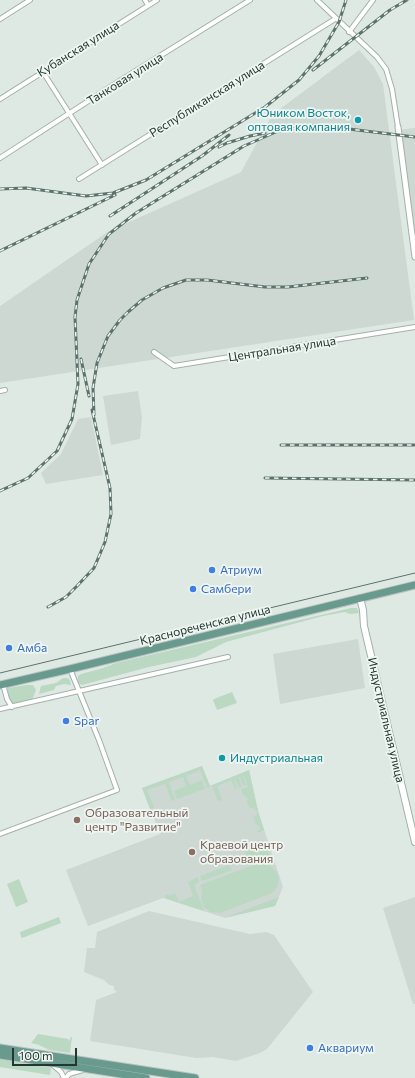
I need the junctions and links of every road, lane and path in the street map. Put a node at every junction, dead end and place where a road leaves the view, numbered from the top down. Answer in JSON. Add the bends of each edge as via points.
{"nodes":[{"id":1,"x":30,"y":0,"type":"edge"},
{"id":2,"x":145,"y":0,"type":"edge"},
{"id":3,"x":157,"y":0,"type":"edge"},
{"id":4,"x":250,"y":0,"type":"edge"},
{"id":5,"x":317,"y":0,"type":"edge"},
{"id":6,"x":373,"y":0,"type":"edge"},
{"id":7,"x":148,"y":5,"type":"junction"},
{"id":8,"x":335,"y":18,"type":"junction"},
{"id":9,"x":0,"y":19,"type":"edge"},
{"id":10,"x":349,"y":32,"type":"junction"},
{"id":11,"x":43,"y":72,"type":"junction"},
{"id":12,"x":0,"y":99,"type":"edge"},
{"id":13,"x":70,"y":114,"type":"junction"},
{"id":14,"x":398,"y":127,"type":"joint"},
{"id":15,"x":0,"y":158,"type":"edge"},
{"id":16,"x":102,"y":165,"type":"junction"},
{"id":17,"x":79,"y":179,"type":"dead end"},
{"id":18,"x":415,"y":257,"type":"edge"},
{"id":19,"x":415,"y":327,"type":"edge"},
{"id":20,"x":154,"y":352,"type":"dead end"},
{"id":21,"x":5,"y":390,"type":"dead end"},
{"id":22,"x":0,"y":391,"type":"edge"},
{"id":23,"x":415,"y":585,"type":"edge"},
{"id":24,"x":360,"y":598,"type":"junction"},
{"id":25,"x":228,"y":657,"type":"dead end"},
{"id":26,"x":70,"y":669,"type":"junction"},
{"id":27,"x":2,"y":685,"type":"edge"},
{"id":28,"x":79,"y":692,"type":"junction"},
{"id":29,"x":12,"y":707,"type":"junction"},
{"id":30,"x":0,"y":709,"type":"edge"},
{"id":31,"x":0,"y":834,"type":"edge"},
{"id":32,"x":415,"y":842,"type":"edge"},
{"id":33,"x":0,"y":1048,"type":"edge"},
{"id":34,"x":0,"y":1055,"type":"edge"},
{"id":35,"x":48,"y":1062,"type":"junction"},
{"id":36,"x":89,"y":1069,"type":"junction"},
{"id":37,"x":65,"y":1078,"type":"edge"},
{"id":38,"x":146,"y":1078,"type":"edge"},
{"id":39,"x":195,"y":1078,"type":"edge"}],
"edges":[{"from":1,"to":9,"type":"street"},
{"from":2,"to":7,"type":"street"},
{"from":3,"to":7,"type":"street","name":"Кубанская улица"},
{"from":4,"to":13,"type":"street","name":"Танковая улица"},
{"from":5,"to":8,"type":"street"},
{"from":6,"to":10,"type":"street"},
{"from":7,"to":11,"type":"street","name":"Кубанская улица"},
{"from":8,"to":10,"type":"street"},
{"from":8,"to":16,"type":"street","name":"Республиканская улица"},
{"from":10,"to":14,"type":"street","via":[[377,57],[386,69]]},
{"from":11,"to":12,"type":"street","name":"Кубанская улица"},
{"from":11,"to":13,"type":"street"},
{"from":13,"to":15,"type":"street","name":"Танковая улица"},
{"from":13,"to":16,"type":"street"},
{"from":14,"to":18,"type":"street"},
{"from":16,"to":17,"type":"street","name":"Республиканская улица"},
{"from":19,"to":20,"type":"street","name":"Центральная улица","via":[[174,366]]},
{"from":21,"to":22,"type":"street"},
{"from":23,"to":24,"type":"main road","name":"Краснореченская улица"},
{"from":24,"to":26,"type":"main road","name":"Краснореченская улица"},
{"from":24,"to":32,"type":"main road","name":"Индустриальная улица","via":[[365,631]]},
{"from":25,"to":28,"type":"street"},
{"from":26,"to":27,"type":"main road","name":"Краснореченская улица"},
{"from":26,"to":28,"type":"street"},
{"from":27,"to":29,"type":"street"},
{"from":28,"to":29,"type":"street"},
{"from":28,"to":31,"type":"street","via":[[118,790]]},
{"from":29,"to":30,"type":"street"},
{"from":33,"to":39,"type":"main road"},
{"from":34,"to":35,"type":"main road"},
{"from":35,"to":36,"type":"main road"},
{"from":35,"to":37,"type":"street"},
{"from":36,"to":37,"type":"street","via":[[76,1071]]},
{"from":36,"to":38,"type":"main road"}]}
